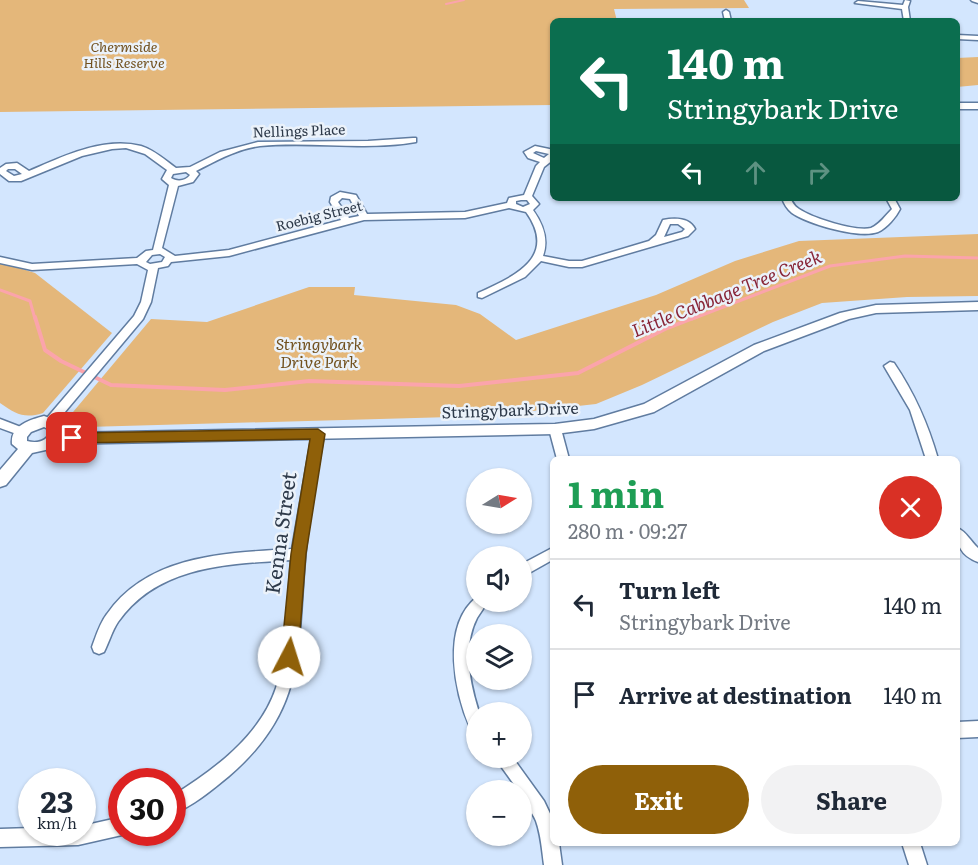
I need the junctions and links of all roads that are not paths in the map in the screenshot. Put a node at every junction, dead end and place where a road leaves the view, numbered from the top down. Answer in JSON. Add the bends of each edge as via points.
{"nodes":[{"id":1,"x":858,"y":3,"type":"dead end"},
{"id":2,"x":907,"y":4,"type":"edge"},
{"id":3,"x":726,"y":12,"type":"dead end"},
{"id":4,"x":727,"y":18,"type":"edge"},
{"id":5,"x":960,"y":37,"type":"edge"},
{"id":6,"x":978,"y":38,"type":"edge"},
{"id":7,"x":960,"y":106,"type":"edge"},
{"id":8,"x":977,"y":107,"type":"edge"},
{"id":9,"x":413,"y":140,"type":"dead end"},
{"id":10,"x":550,"y":153,"type":"edge"},
{"id":11,"x":550,"y":157,"type":"edge"},
{"id":12,"x":544,"y":161,"type":"junction"},
{"id":13,"x":191,"y":170,"type":"junction"},
{"id":14,"x":174,"y":171,"type":"junction"},
{"id":15,"x":27,"y":174,"type":"dead end"},
{"id":16,"x":174,"y":183,"type":"junction"},
{"id":17,"x":527,"y":197,"type":"junction"},
{"id":18,"x":788,"y":201,"type":"edge"},
{"id":19,"x":892,"y":201,"type":"edge"},
{"id":20,"x":511,"y":205,"type":"junction"},
{"id":21,"x":528,"y":209,"type":"junction"},
{"id":22,"x":364,"y":217,"type":"junction"},
{"id":23,"x":345,"y":220,"type":"junction"},
{"id":24,"x":653,"y":243,"type":"dead end"},
{"id":25,"x":157,"y":251,"type":"junction"},
{"id":26,"x":539,"y":258,"type":"junction"},
{"id":27,"x":170,"y":259,"type":"junction"},
{"id":28,"x":0,"y":260,"type":"edge"},
{"id":29,"x":140,"y":261,"type":"junction"},
{"id":30,"x":153,"y":268,"type":"junction"},
{"id":31,"x":482,"y":295,"type":"dead end"},
{"id":32,"x":978,"y":306,"type":"edge"},
{"id":33,"x":890,"y":366,"type":"dead end"},
{"id":34,"x":50,"y":422,"type":"junction"},
{"id":35,"x":0,"y":423,"type":"edge"},
{"id":36,"x":555,"y":429,"type":"junction"},
{"id":37,"x":22,"y":432,"type":"junction"},
{"id":38,"x":318,"y":434,"type":"junction"},
{"id":39,"x":54,"y":439,"type":"junction"},
{"id":40,"x":28,"y":448,"type":"junction"},
{"id":41,"x":562,"y":456,"type":"edge"},
{"id":42,"x":931,"y":456,"type":"edge"},
{"id":43,"x":0,"y":481,"type":"edge"},
{"id":44,"x":960,"y":537,"type":"edge"},
{"id":45,"x":299,"y":554,"type":"junction"},
{"id":46,"x":550,"y":554,"type":"edge"},
{"id":47,"x":978,"y":556,"type":"edge"},
{"id":48,"x":532,"y":565,"type":"edge"},
{"id":49,"x":474,"y":612,"type":"edge"},
{"id":50,"x":99,"y":646,"type":"dead end"},
{"id":51,"x":466,"y":702,"type":"edge"},
{"id":52,"x":978,"y":729,"type":"edge"},
{"id":53,"x":960,"y":730,"type":"edge"},
{"id":54,"x":511,"y":768,"type":"edge"},
{"id":55,"x":186,"y":797,"type":"edge"},
{"id":56,"x":108,"y":829,"type":"edge"},
{"id":57,"x":550,"y":837,"type":"edge"},
{"id":58,"x":0,"y":838,"type":"edge"},
{"id":59,"x":551,"y":846,"type":"edge"},
{"id":60,"x":911,"y":846,"type":"edge"},
{"id":61,"x":553,"y":865,"type":"edge"},
{"id":62,"x":918,"y":865,"type":"edge"}],
"edges":[{"from":1,"to":2,"type":"street"},
{"from":3,"to":4,"type":"street"},
{"from":5,"to":6,"type":"street"},
{"from":7,"to":8,"type":"street"},
{"from":9,"to":13,"type":"street","name":"Nellings Place","via":[[258,144],[223,154]]},
{"from":10,"to":12,"type":"street","via":[[536,148],[528,152]]},
{"from":11,"to":12,"type":"street"},
{"from":12,"to":17,"type":"street"},
{"from":13,"to":14,"type":"street","name":"Nellings Place"},
{"from":13,"to":16,"type":"street","name":"Nellings Place","via":[[195,176],[191,180]]},
{"from":14,"to":15,"type":"street","via":[[141,149],[120,146],[93,150]]},
{"from":14,"to":16,"type":"street","via":[[166,179]]},
{"from":16,"to":25,"type":"street"},
{"from":17,"to":20,"type":"street","name":"Roebig Street","via":[[514,198]]},
{"from":17,"to":21,"type":"street","via":[[535,202]]},
{"from":18,"to":19,"type":"street","via":[[800,213],[866,232],[874,231],[895,211]]},
{"from":20,"to":21,"type":"street","name":"Roebig Street"},
{"from":20,"to":22,"type":"street","name":"Roebig Street","via":[[465,215]]},
{"from":21,"to":26,"type":"street","via":[[539,229]]},
{"from":22,"to":23,"type":"street","name":"Roebig Street"},
{"from":22,"to":23,"type":"street","via":[[353,198],[340,195],[334,202]]},
{"from":23,"to":27,"type":"street","name":"Roebig Street","via":[[236,251]]},
{"from":24,"to":26,"type":"street","via":[[582,264]]},
{"from":25,"to":27,"type":"street","via":[[166,252]]},
{"from":25,"to":29,"type":"street"},
{"from":26,"to":31,"type":"street","via":[[524,274]]},
{"from":27,"to":30,"type":"street","name":"Roebig Street"},
{"from":28,"to":29,"type":"street","via":[[32,267]]},
{"from":29,"to":30,"type":"street"},
{"from":30,"to":34,"type":"street","via":[[139,317]]},
{"from":32,"to":36,"type":"street","name":"Stringybark Drive","via":[[876,309],[845,316],[759,348],[649,408],[594,424]]},
{"from":33,"to":42,"type":"street","via":[[922,420]]},
{"from":34,"to":37,"type":"street","via":[[31,425]]},
{"from":34,"to":39,"type":"street","via":[[59,430]]},
{"from":35,"to":37,"type":"street"},
{"from":36,"to":38,"type":"street","name":"Stringybark Drive"},
{"from":36,"to":41,"type":"street"},
{"from":37,"to":40,"type":"street","via":[[20,444]]},
{"from":38,"to":39,"type":"street","name":"Stringybark Drive"},
{"from":38,"to":45,"type":"street","name":"Kenna Street"},
{"from":39,"to":40,"type":"street","name":"Stringybark Drive"},
{"from":40,"to":43,"type":"street"},
{"from":44,"to":47,"type":"street"},
{"from":45,"to":50,"type":"street","via":[[208,560],[174,569],[125,602]]},
{"from":45,"to":55,"type":"street","name":"Kenna Street","via":[[289,657],[276,705],[257,735],[226,767]]},
{"from":46,"to":48,"type":"street"},
{"from":49,"to":51,"type":"street","via":[[467,622],[461,661]]},
{"from":52,"to":53,"type":"street"},
{"from":54,"to":57,"type":"street","via":[[531,794]]},
{"from":56,"to":58,"type":"street","via":[[78,836]]},
{"from":59,"to":61,"type":"street"},
{"from":60,"to":62,"type":"street"}]}
